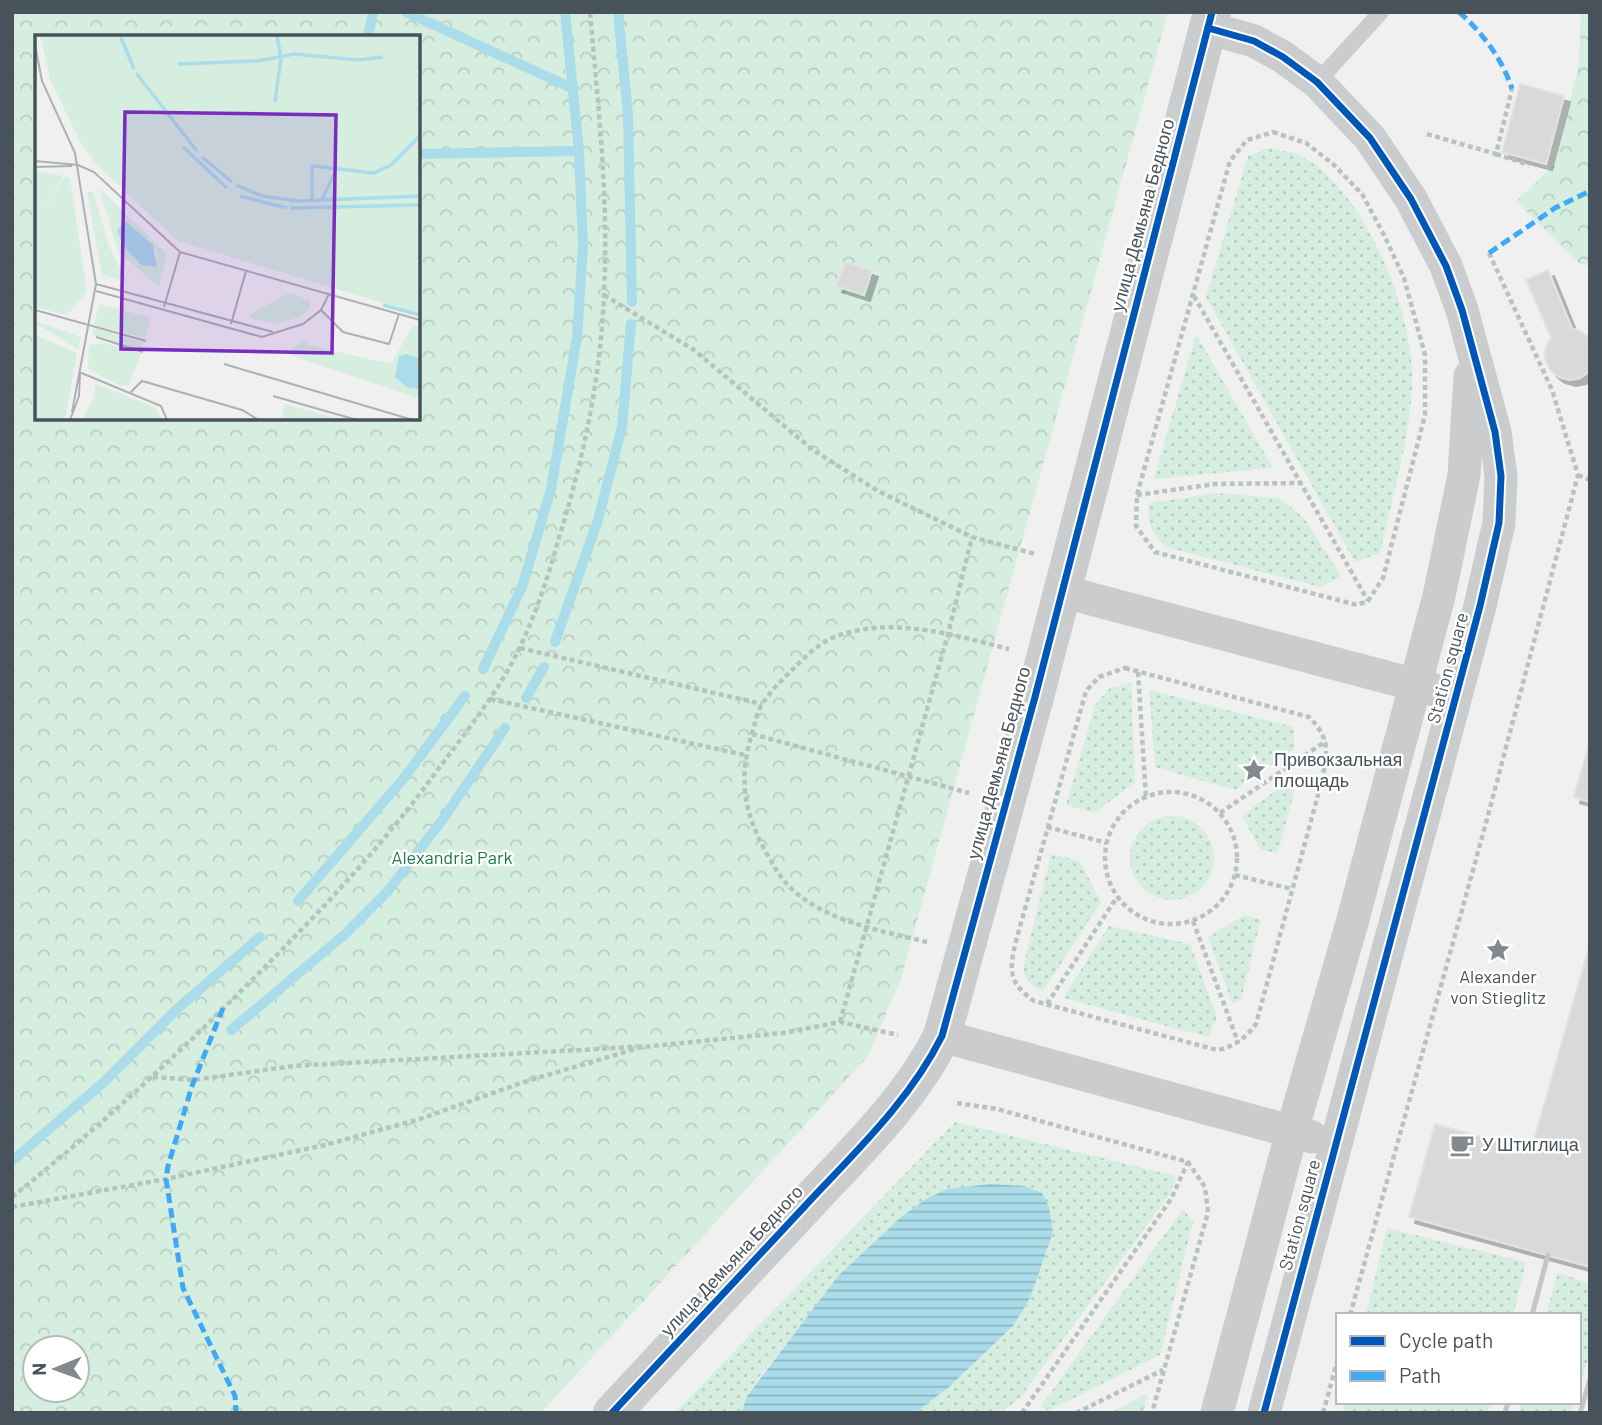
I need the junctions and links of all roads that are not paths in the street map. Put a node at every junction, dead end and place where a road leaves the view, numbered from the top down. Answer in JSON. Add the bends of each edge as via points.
{"nodes":[{"id":1,"x":1381,"y":12,"type":"edge"},
{"id":2,"x":1210,"y":20,"type":"edge"},
{"id":3,"x":1317,"y":82,"type":"junction"},
{"id":4,"x":1471,"y":342,"type":"junction"},
{"id":5,"x":1061,"y":592,"type":"junction"},
{"id":6,"x":1415,"y":684,"type":"junction"},
{"id":7,"x":1457,"y":696,"type":"junction"},
{"id":8,"x":942,"y":1036,"type":"junction"},
{"id":9,"x":1292,"y":1131,"type":"junction"},
{"id":10,"x":1335,"y":1144,"type":"junction"},
{"id":11,"x":612,"y":1413,"type":"edge"},
{"id":12,"x":1217,"y":1413,"type":"edge"},
{"id":13,"x":1264,"y":1413,"type":"edge"}],
"edges":[{"from":1,"to":3,"type":"lane"},
{"from":2,"to":3,"type":"street","name":"Station square","via":[[1283,57]]},
{"from":2,"to":5,"type":"street","name":"улица Демьяна Бедного"},
{"from":3,"to":4,"type":"street","name":"Station square","via":[[1370,138],[1411,199],[1446,266]]},
{"from":4,"to":6,"type":"street","name":"Station square","via":[[1468,435],[1458,511]]},
{"from":4,"to":7,"type":"street","name":"Station square","via":[[1502,476],[1499,523]]},
{"from":5,"to":6,"type":"street","name":"Station square"},
{"from":5,"to":8,"type":"street","name":"улица Демьяна Бедного"},
{"from":6,"to":7,"type":"street","name":"Station square"},
{"from":6,"to":9,"type":"street","name":"Station square"},
{"from":7,"to":10,"type":"street","name":"Station square"},
{"from":8,"to":9,"type":"street","name":"Station square"},
{"from":8,"to":11,"type":"street","name":"улица Демьяна Бедного","via":[[910,1090]]},
{"from":9,"to":10,"type":"street","name":"Station square"},
{"from":9,"to":12,"type":"street","name":"Station square"},
{"from":10,"to":13,"type":"street","name":"Station square"}]}
